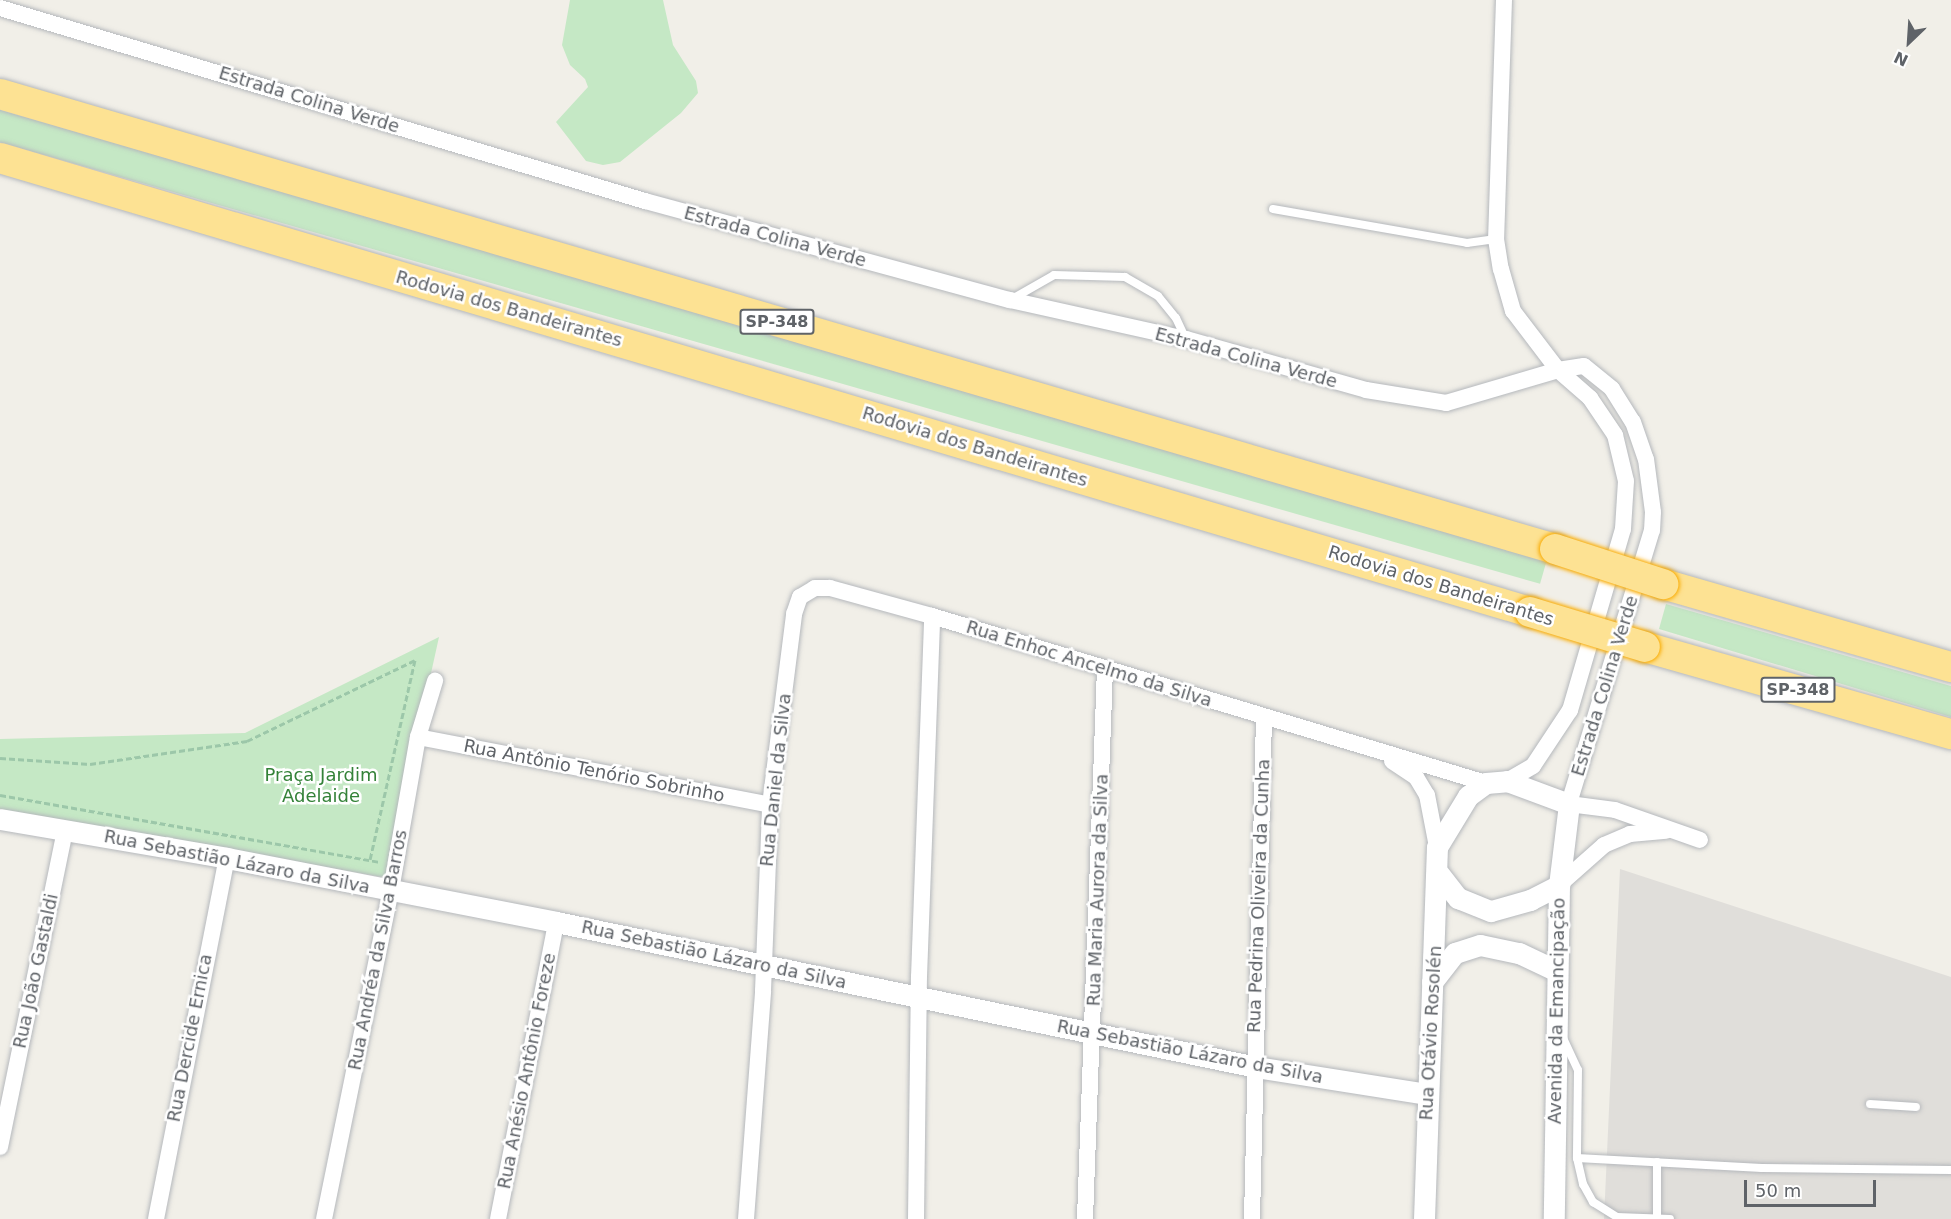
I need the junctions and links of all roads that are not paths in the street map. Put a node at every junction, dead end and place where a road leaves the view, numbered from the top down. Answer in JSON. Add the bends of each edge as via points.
{"nodes":[{"id":1,"x":1504,"y":0,"type":"edge"},
{"id":2,"x":0,"y":8,"type":"edge"},
{"id":3,"x":0,"y":94,"type":"edge"},
{"id":4,"x":0,"y":158,"type":"edge"},
{"id":5,"x":1273,"y":209,"type":"dead end"},
{"id":6,"x":1496,"y":239,"type":"junction"},
{"id":7,"x":1010,"y":300,"type":"junction"},
{"id":8,"x":1186,"y":339,"type":"junction"},
{"id":9,"x":1558,"y":370,"type":"junction"},
{"id":10,"x":800,"y":597,"type":"joint"},
{"id":11,"x":932,"y":616,"type":"junction"},
{"id":12,"x":1951,"y":667,"type":"edge"},
{"id":13,"x":1105,"y":669,"type":"junction"},
{"id":14,"x":435,"y":681,"type":"dead end"},
{"id":15,"x":1264,"y":717,"type":"junction"},
{"id":16,"x":1951,"y":734,"type":"edge"},
{"id":17,"x":418,"y":737,"type":"junction"},
{"id":18,"x":1379,"y":752,"type":"junction"},
{"id":19,"x":1496,"y":782,"type":"junction"},
{"id":20,"x":1569,"y":804,"type":"junction"},
{"id":21,"x":770,"y":805,"type":"junction"},
{"id":22,"x":0,"y":819,"type":"edge"},
{"id":23,"x":65,"y":830,"type":"junction"},
{"id":24,"x":1669,"y":830,"type":"junction"},
{"id":25,"x":1700,"y":840,"type":"dead end"},
{"id":26,"x":1437,"y":847,"type":"junction"},
{"id":27,"x":227,"y":858,"type":"junction"},
{"id":28,"x":1439,"y":874,"type":"junction"},
{"id":29,"x":1558,"y":885,"type":"junction"},
{"id":30,"x":391,"y":890,"type":"junction"},
{"id":31,"x":556,"y":922,"type":"junction"},
{"id":32,"x":761,"y":964,"type":"junction"},
{"id":33,"x":1557,"y":970,"type":"junction"},
{"id":34,"x":1432,"y":982,"type":"junction"},
{"id":35,"x":920,"y":998,"type":"junction"},
{"id":36,"x":1556,"y":1023,"type":"junction"},
{"id":37,"x":1092,"y":1034,"type":"junction"},
{"id":38,"x":1256,"y":1067,"type":"junction"},
{"id":39,"x":1427,"y":1094,"type":"junction"},
{"id":40,"x":1870,"y":1104,"type":"dead end"},
{"id":41,"x":1916,"y":1107,"type":"dead end"},
{"id":42,"x":0,"y":1147,"type":"edge"},
{"id":43,"x":1577,"y":1158,"type":"junction"},
{"id":44,"x":1657,"y":1162,"type":"junction"},
{"id":45,"x":1951,"y":1170,"type":"edge"},
{"id":46,"x":1616,"y":1218,"type":"edge"},
{"id":47,"x":156,"y":1219,"type":"edge"},
{"id":48,"x":324,"y":1219,"type":"edge"},
{"id":49,"x":498,"y":1219,"type":"edge"},
{"id":50,"x":746,"y":1219,"type":"edge"},
{"id":51,"x":915,"y":1219,"type":"edge"},
{"id":52,"x":1085,"y":1219,"type":"edge"},
{"id":53,"x":1252,"y":1219,"type":"edge"},
{"id":54,"x":1424,"y":1219,"type":"edge"},
{"id":55,"x":1554,"y":1219,"type":"edge"},
{"id":56,"x":1657,"y":1219,"type":"edge"},
{"id":57,"x":1670,"y":1219,"type":"edge"}],
"edges":[{"from":1,"to":6,"type":"street"},
{"from":2,"to":7,"type":"street","name":"Estrada Colina Verde","via":[[645,201]]},
{"from":3,"to":12,"type":"highway","number":"SP-348","bridge":true},
{"from":4,"to":16,"type":"highway","name":"Rodovia dos Bandeirantes","number":"SP-348","bridge":true,"via":[[1645,647]]},
{"from":5,"to":6,"type":"lane","via":[[1467,243]]},
{"from":6,"to":9,"type":"street","via":[[1513,311]]},
{"from":7,"to":8,"type":"street","name":"Estrada Colina Verde"},
{"from":7,"to":8,"type":"lane","via":[[1054,275],[1125,277],[1158,296],[1176,318]]},
{"from":8,"to":9,"type":"street","name":"Estrada Colina Verde","via":[[1366,390],[1446,403]]},
{"from":9,"to":19,"type":"street","name":"Estrada Colina Verde","via":[[1590,398],[1615,435],[1626,481],[1623,529],[1570,710],[1533,766]]},
{"from":9,"to":20,"type":"street","name":"Estrada Colina Verde","via":[[1584,366],[1618,397],[1646,459],[1653,512],[1652,530]]},
{"from":10,"to":11,"type":"street","name":"Rua Enhoc Ancelmo da Silva","via":[[814,588],[830,588]]},
{"from":10,"to":21,"type":"street","name":"Rua Daniel da Silva","via":[[794,614]]},
{"from":11,"to":13,"type":"street","name":"Rua Enhoc Ancelmo da Silva"},
{"from":11,"to":35,"type":"street"},
{"from":13,"to":15,"type":"street","name":"Rua Enhoc Ancelmo da Silva"},
{"from":13,"to":37,"type":"street","name":"Rua Maria Aurora da Silva"},
{"from":14,"to":17,"type":"street","name":"Rua Andréa da Silva Barros"},
{"from":15,"to":18,"type":"street","name":"Rua Enhoc Ancelmo da Silva"},
{"from":15,"to":38,"type":"street","name":"Rua Pedrina Oliveira da Cunha"},
{"from":17,"to":21,"type":"street","name":"Rua Antônio Tenório Sobrinho"},
{"from":17,"to":30,"type":"street","name":"Rua Andréa da Silva Barros"},
{"from":18,"to":19,"type":"street","name":"Rua Enhoc Ancelmo da Silva"},
{"from":18,"to":26,"type":"street","name":"Rua Enhoc Ancelmo da Silva","via":[[1416,777],[1427,795]]},
{"from":19,"to":20,"type":"street"},
{"from":19,"to":26,"type":"street","via":[[1457,809]]},
{"from":20,"to":24,"type":"street","via":[[1615,810]]},
{"from":20,"to":29,"type":"street","name":"Avenida da Emancipação"},
{"from":21,"to":32,"type":"street","name":"Rua Daniel da Silva"},
{"from":22,"to":23,"type":"street","name":"Rua Sebastião Lázaro da Silva"},
{"from":23,"to":27,"type":"street","name":"Rua Sebastião Lázaro da Silva"},
{"from":23,"to":42,"type":"street","name":"Rua João Gastaldi"},
{"from":24,"to":25,"type":"street"},
{"from":24,"to":29,"type":"street","via":[[1630,834],[1604,845]]},
{"from":26,"to":28,"type":"street","name":"Rua Otávio Rosolén"},
{"from":27,"to":30,"type":"street","name":"Rua Sebastião Lázaro da Silva"},
{"from":27,"to":47,"type":"street","name":"Rua Dercide Ernica"},
{"from":28,"to":29,"type":"street","via":[[1458,898],[1491,911],[1530,900]]},
{"from":28,"to":34,"type":"street","name":"Rua Otávio Rosolén"},
{"from":29,"to":33,"type":"street","name":"Avenida da Emancipação"},
{"from":30,"to":31,"type":"street","name":"Rua Sebastião Lázaro da Silva"},
{"from":30,"to":48,"type":"street","name":"Rua Andréa da Silva Barros"},
{"from":31,"to":32,"type":"street","name":"Rua Sebastião Lázaro da Silva"},
{"from":31,"to":49,"type":"street","name":"Rua Anésio Antônio Foreze"},
{"from":32,"to":35,"type":"street","name":"Rua Sebastião Lázaro da Silva"},
{"from":32,"to":50,"type":"street","name":"Rua Daniel da Silva"},
{"from":33,"to":34,"type":"street","via":[[1518,953],[1480,945],[1455,953]]},
{"from":33,"to":36,"type":"street","name":"Avenida da Emancipação"},
{"from":34,"to":39,"type":"street","name":"Rua Otávio Rosolén"},
{"from":35,"to":37,"type":"street","name":"Rua Sebastião Lázaro da Silva"},
{"from":35,"to":51,"type":"street"},
{"from":36,"to":43,"type":"lane","via":[[1578,1070]]},
{"from":36,"to":55,"type":"street","name":"Avenida da Emancipação"},
{"from":37,"to":38,"type":"street","name":"Rua Sebastião Lázaro da Silva"},
{"from":37,"to":52,"type":"street","name":"Rua Maria Aurora da Silva"},
{"from":38,"to":39,"type":"street","name":"Rua Sebastião Lázaro da Silva"},
{"from":38,"to":53,"type":"street","name":"Rua Pedrina Oliveira da Cunha"},
{"from":39,"to":54,"type":"street","name":"Rua Otávio Rosolén"},
{"from":40,"to":41,"type":"lane"},
{"from":43,"to":44,"type":"lane"},
{"from":43,"to":46,"type":"lane","via":[[1583,1184],[1593,1202]]},
{"from":44,"to":45,"type":"lane"},
{"from":44,"to":56,"type":"lane"},
{"from":46,"to":56,"type":"lane"},
{"from":56,"to":57,"type":"lane"}]}
